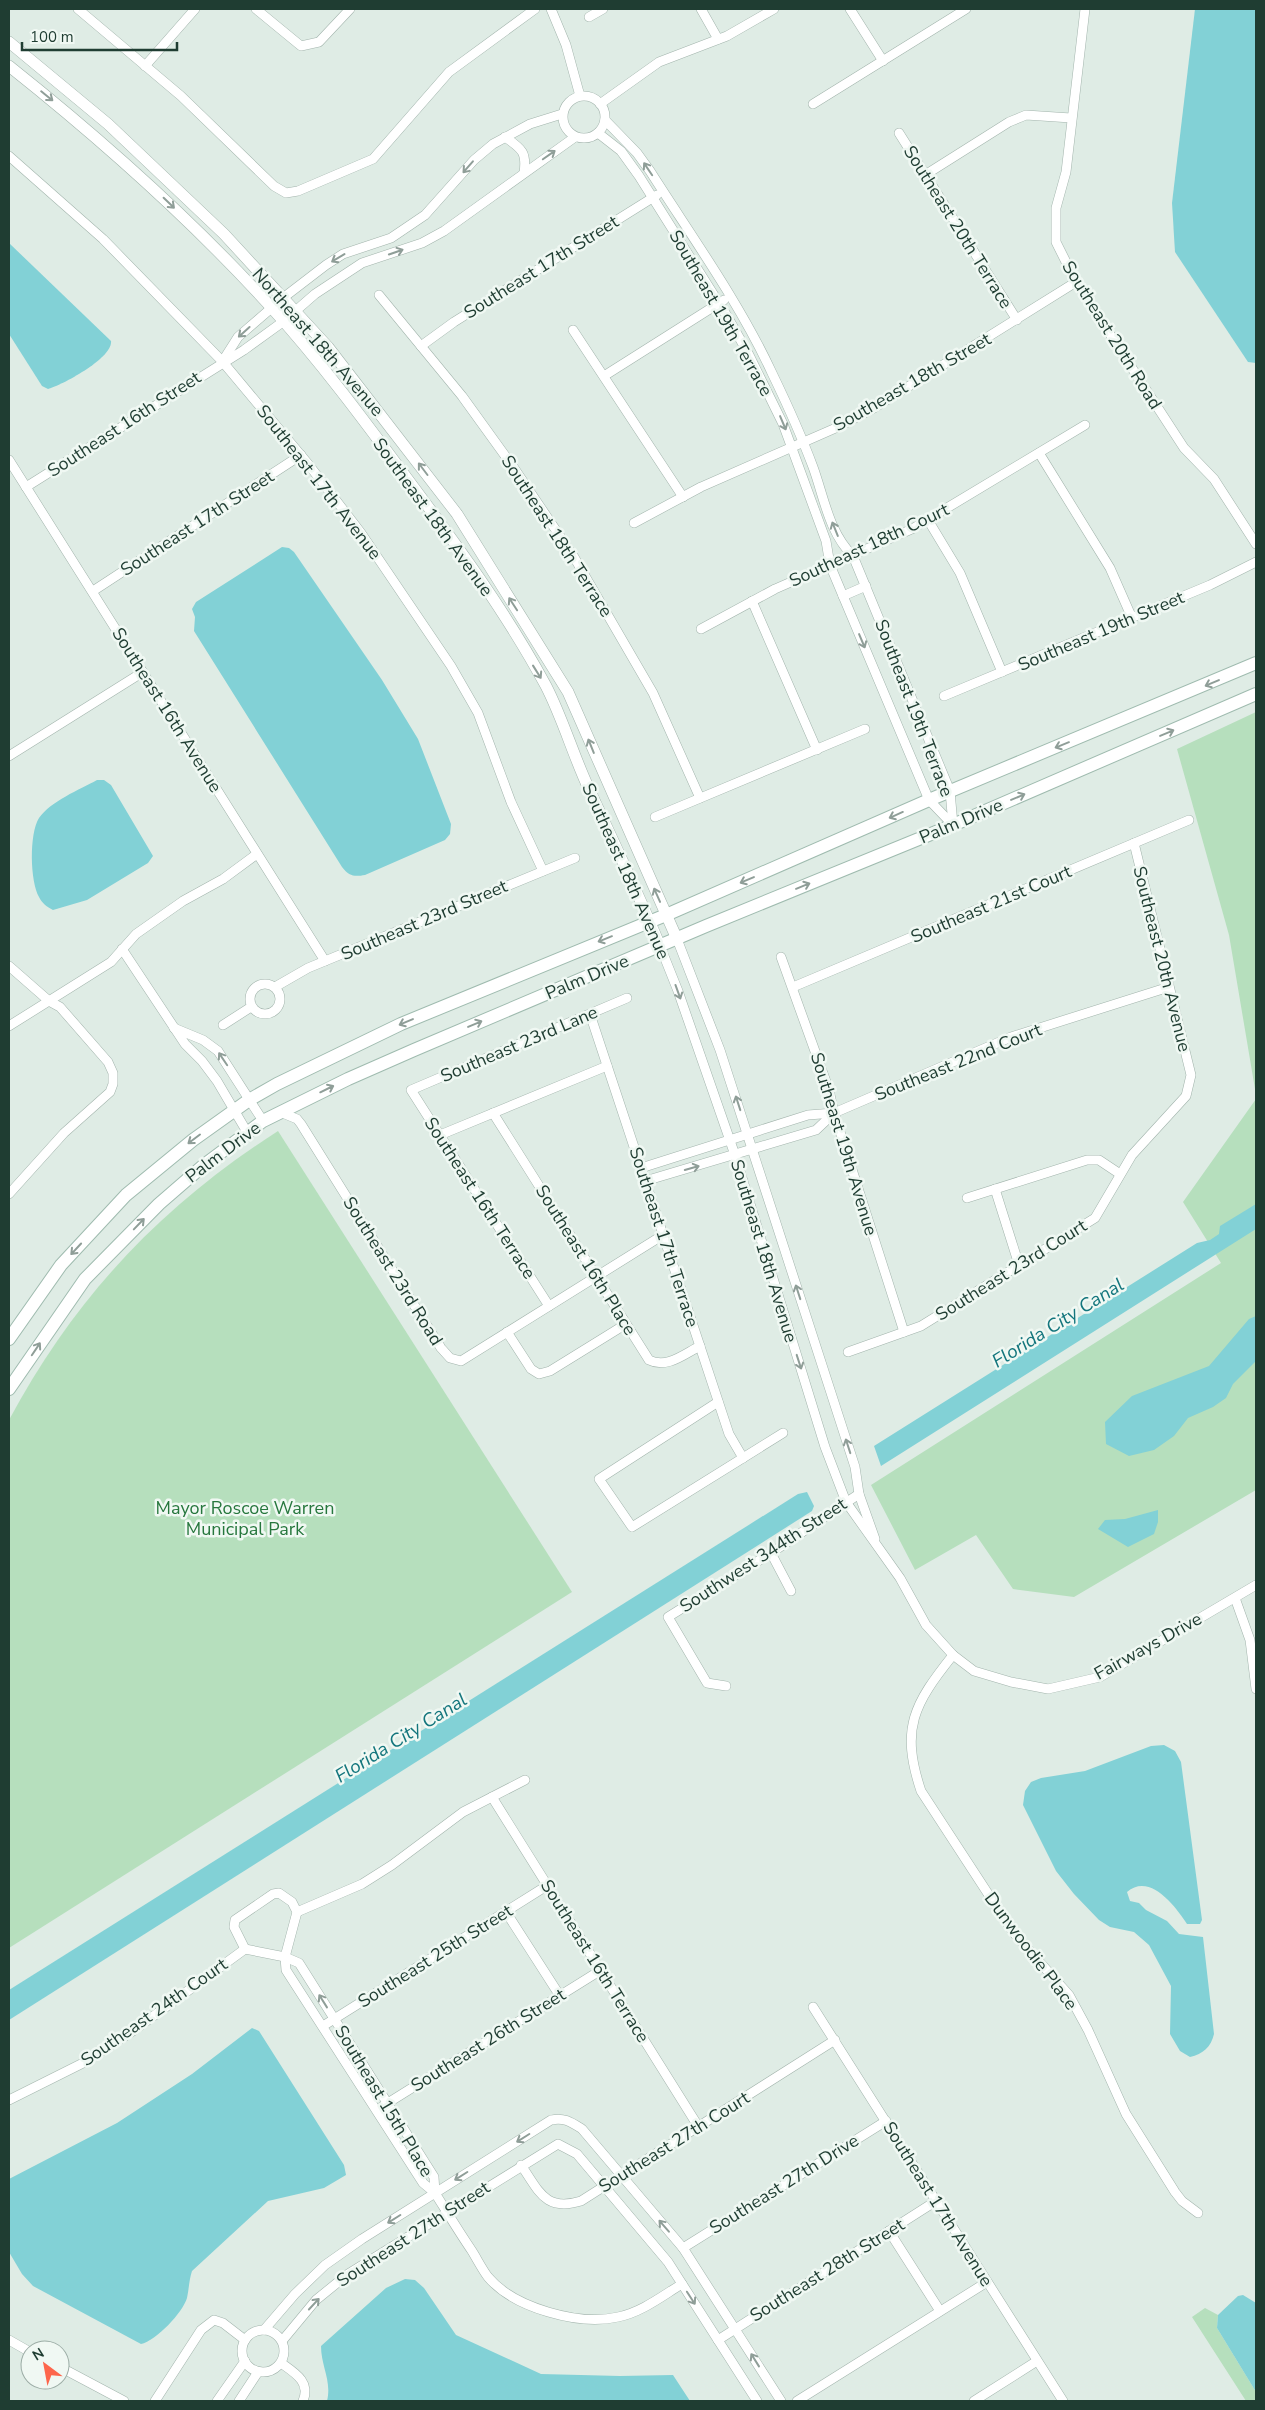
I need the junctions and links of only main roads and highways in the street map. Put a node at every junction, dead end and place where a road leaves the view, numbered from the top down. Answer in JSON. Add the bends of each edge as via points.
{"nodes":[{"id":1,"x":1256,"y":663,"type":"edge"},
{"id":2,"x":1256,"y":694,"type":"edge"},
{"id":3,"x":9,"y":1340,"type":"edge"},
{"id":4,"x":9,"y":1389,"type":"edge"}],
"edges":[{"from":1,"to":3,"type":"main road","name":"Palm Drive","one_way":true,"via":[[929,800],[650,922],[401,1024],[333,1055],[249,1100],[193,1140],[126,1195],[62,1265]]},
{"from":4,"to":2,"type":"main road","name":"Palm Drive","one_way":true,"via":[[85,1279],[159,1204],[263,1121],[414,1050],[953,825]]}]}
